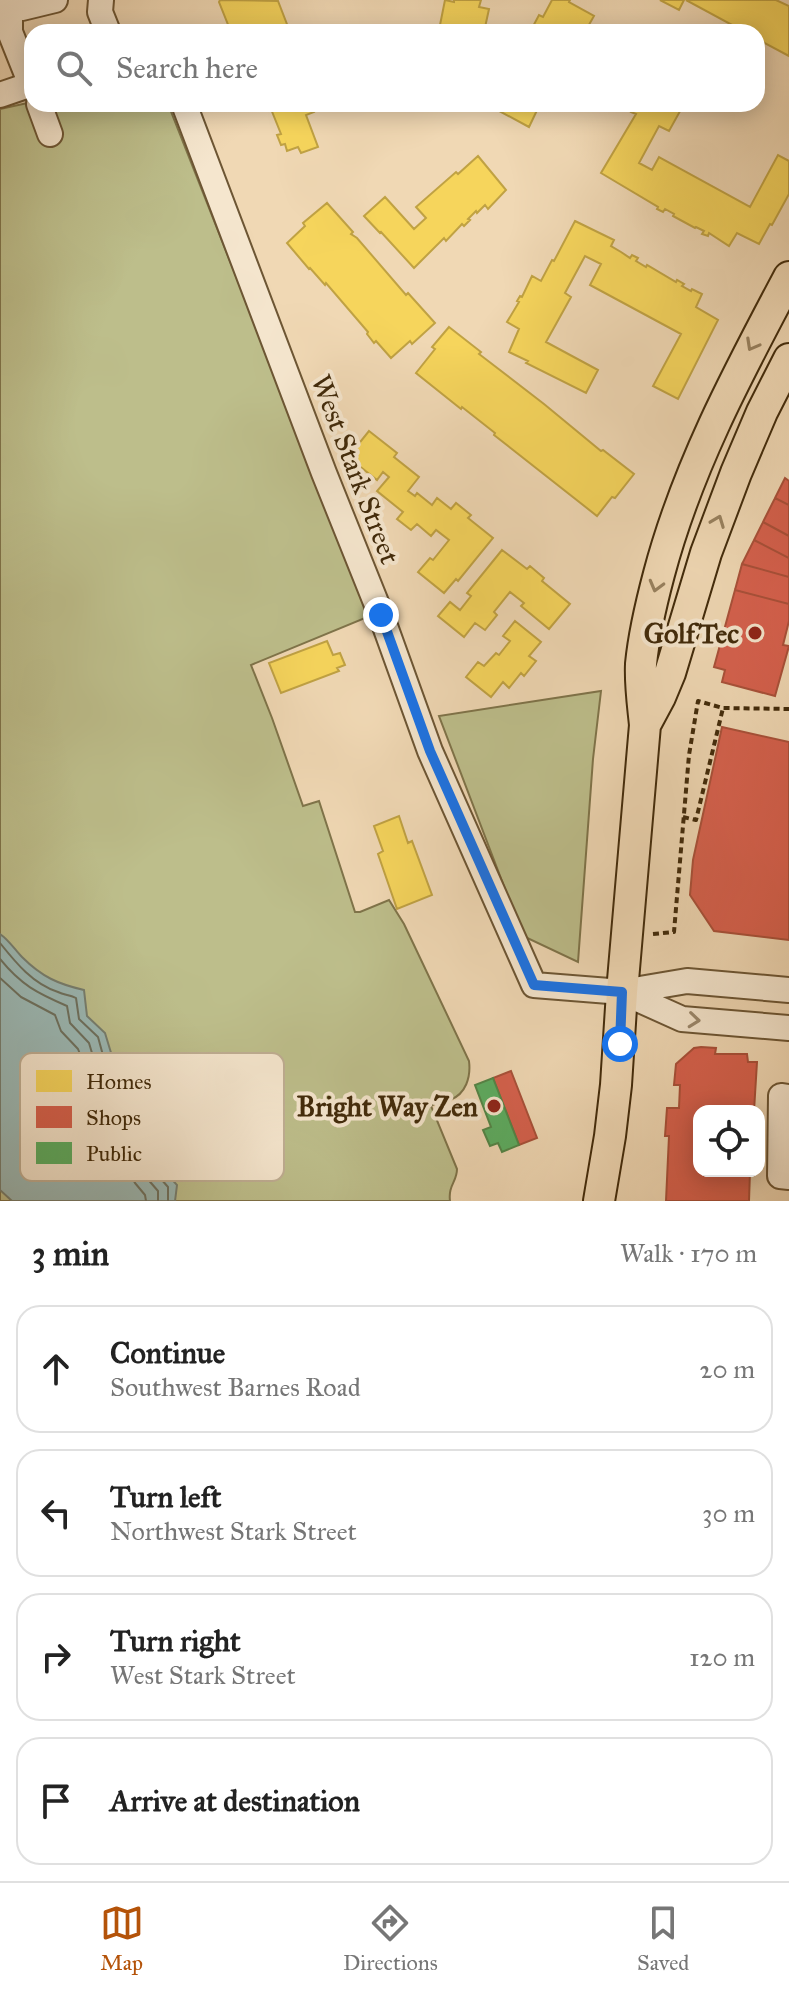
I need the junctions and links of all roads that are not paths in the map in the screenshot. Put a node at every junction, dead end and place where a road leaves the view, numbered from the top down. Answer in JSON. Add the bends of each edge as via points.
{"nodes":[{"id":1,"x":55,"y":0,"type":"edge"},
{"id":2,"x":5,"y":5,"type":"edge"},
{"id":3,"x":24,"y":66,"type":"edge"},
{"id":4,"x":24,"y":88,"type":"edge"},
{"id":5,"x":0,"y":95,"type":"edge"},
{"id":6,"x":42,"y":112,"type":"edge"},
{"id":7,"x":187,"y":112,"type":"edge"},
{"id":8,"x":50,"y":134,"type":"dead end"},
{"id":9,"x":789,"y":277,"type":"edge"},
{"id":10,"x":789,"y":359,"type":"edge"},
{"id":11,"x":645,"y":725,"type":"junction"},
{"id":12,"x":789,"y":990,"type":"edge"},
{"id":13,"x":622,"y":992,"type":"junction"},
{"id":14,"x":789,"y":1028,"type":"edge"},
{"id":15,"x":789,"y":1097,"type":"edge"},
{"id":16,"x":789,"y":1177,"type":"edge"},
{"id":17,"x":599,"y":1201,"type":"edge"}],
"edges":[{"from":1,"to":2,"type":"street","via":[[22,8]]},
{"from":2,"to":3,"type":"street"},
{"from":4,"to":5,"type":"street"},
{"from":6,"to":8,"type":"street"},
{"from":7,"to":13,"type":"street","name":"West Stark Street","via":[[430,751],[534,985]]},
{"from":9,"to":11,"type":"main road","one_way":true,"via":[[710,431],[669,535],[646,624],[641,678]]},
{"from":11,"to":10,"type":"main road","one_way":true,"via":[[670,673],[736,473]]},
{"from":11,"to":13,"type":"main road"},
{"from":12,"to":13,"type":"street","via":[[687,981]]},
{"from":13,"to":14,"type":"street","one_way":true,"via":[[682,1019]]},
{"from":13,"to":17,"type":"main road","via":[[612,1123]]},
{"from":15,"to":16,"type":"street","via":[[781,1096],[780,1176]]}]}
